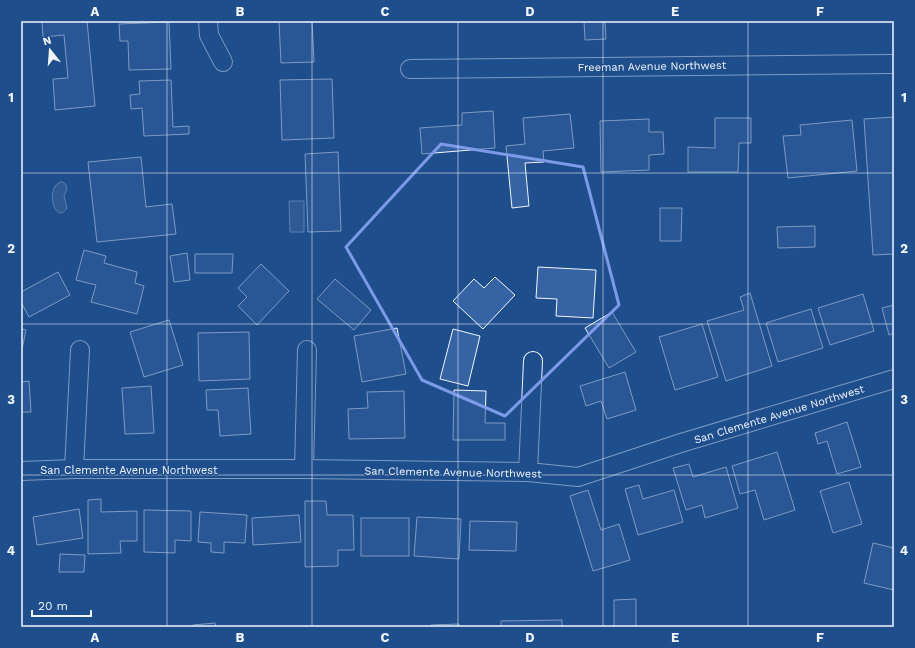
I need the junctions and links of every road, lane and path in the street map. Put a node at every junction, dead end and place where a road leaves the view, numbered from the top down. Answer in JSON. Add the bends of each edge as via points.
{"nodes":[{"id":1,"x":208,"y":21,"type":"edge"},
{"id":2,"x":223,"y":62,"type":"dead end"},
{"id":3,"x":894,"y":64,"type":"edge"},
{"id":4,"x":410,"y":69,"type":"dead end"},
{"id":5,"x":80,"y":350,"type":"dead end"},
{"id":6,"x":307,"y":350,"type":"dead end"},
{"id":7,"x":533,"y":361,"type":"dead end"},
{"id":8,"x":894,"y":379,"type":"edge"},
{"id":9,"x":74,"y":469,"type":"junction"},
{"id":10,"x":304,"y":469,"type":"junction"},
{"id":11,"x":21,"y":471,"type":"edge"},
{"id":12,"x":528,"y":472,"type":"junction"}],
"edges":[{"from":1,"to":2,"type":"street","via":[[209,35]]},
{"from":3,"to":4,"type":"street","name":"Freeman Avenue Northwest"},
{"from":5,"to":9,"type":"street"},
{"from":6,"to":10,"type":"street"},
{"from":7,"to":12,"type":"street"},
{"from":8,"to":12,"type":"street","name":"San Clemente Avenue Northwest","via":[[578,477]]},
{"from":9,"to":10,"type":"street","name":"San Clemente Avenue Northwest"},
{"from":9,"to":11,"type":"street","name":"San Clemente Avenue Northwest"},
{"from":10,"to":12,"type":"street","name":"San Clemente Avenue Northwest"}]}
